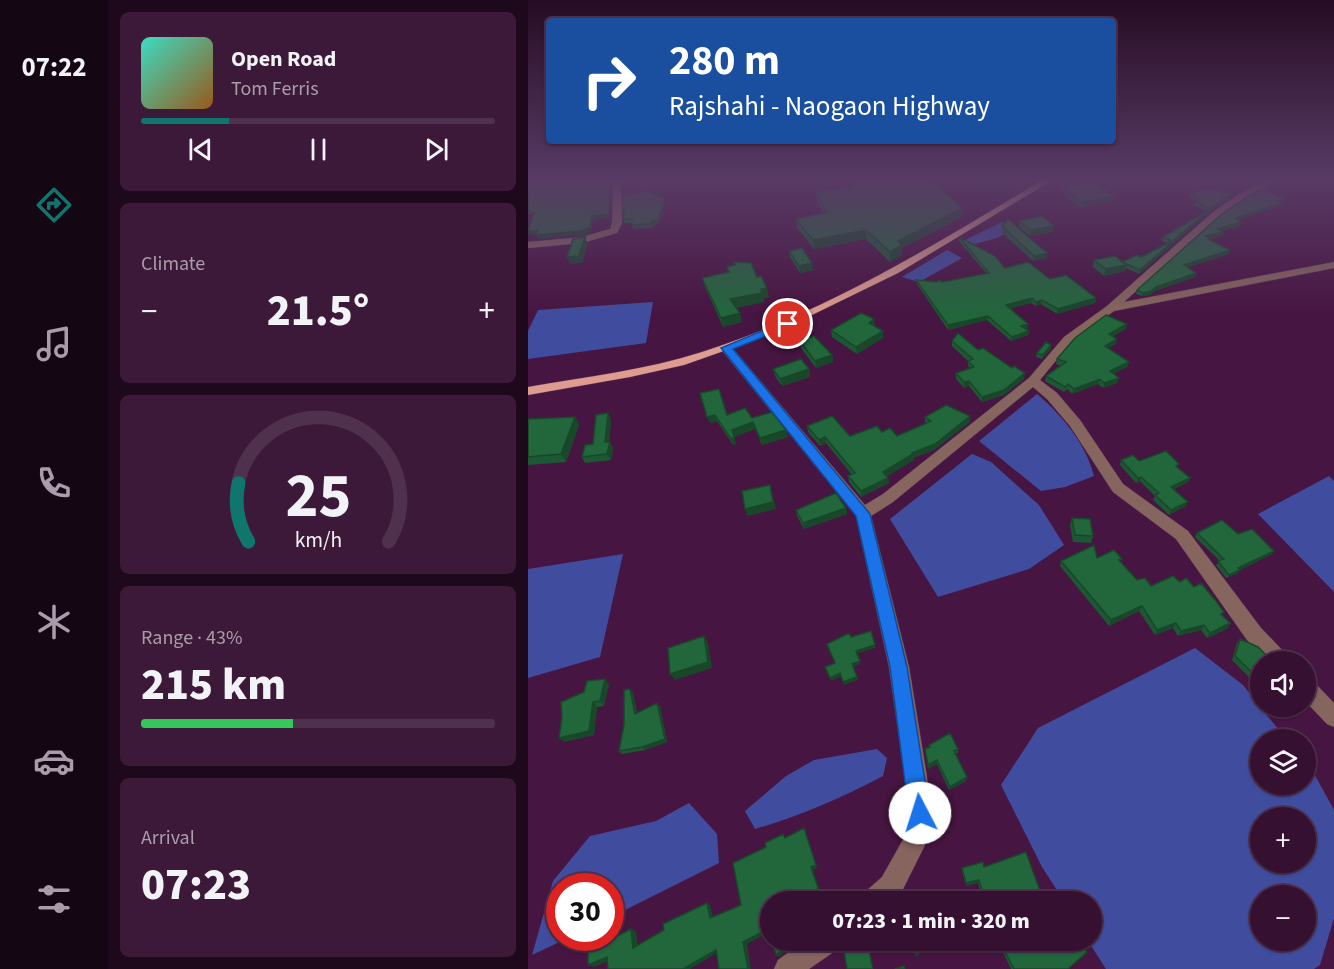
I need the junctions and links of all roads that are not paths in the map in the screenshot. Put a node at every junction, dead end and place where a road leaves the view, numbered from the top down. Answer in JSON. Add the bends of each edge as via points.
{"nodes":[{"id":1,"x":617,"y":223,"type":"edge"},
{"id":2,"x":974,"y":223,"type":"edge"},
{"id":3,"x":1206,"y":223,"type":"edge"},
{"id":4,"x":528,"y":245,"type":"edge"},
{"id":5,"x":1334,"y":265,"type":"edge"},
{"id":6,"x":1111,"y":308,"type":"junction"},
{"id":7,"x":726,"y":348,"type":"junction"},
{"id":8,"x":1033,"y":381,"type":"junction"},
{"id":9,"x":528,"y":390,"type":"edge"},
{"id":10,"x":863,"y":514,"type":"junction"},
{"id":11,"x":1270,"y":651,"type":"edge"},
{"id":12,"x":1316,"y":698,"type":"edge"},
{"id":13,"x":1334,"y":717,"type":"edge"},
{"id":14,"x":885,"y":891,"type":"edge"},
{"id":15,"x":813,"y":951,"type":"edge"},
{"id":16,"x":788,"y":969,"type":"edge"}],
"edges":[{"from":1,"to":4,"type":"street","via":[[614,231],[601,236]]},
{"from":2,"to":7,"type":"main road","via":[[876,280],[802,317]]},
{"from":3,"to":6,"type":"street"},
{"from":5,"to":6,"type":"street"},
{"from":6,"to":8,"type":"street","via":[[1068,339]]},
{"from":7,"to":9,"type":"main road","via":[[623,375]]},
{"from":7,"to":10,"type":"street"},
{"from":8,"to":10,"type":"street"},
{"from":8,"to":11,"type":"street","via":[[1075,423],[1119,488],[1182,535]]},
{"from":10,"to":14,"type":"street","via":[[898,667],[921,831]]},
{"from":12,"to":13,"type":"street"},
{"from":15,"to":16,"type":"street"}]}
